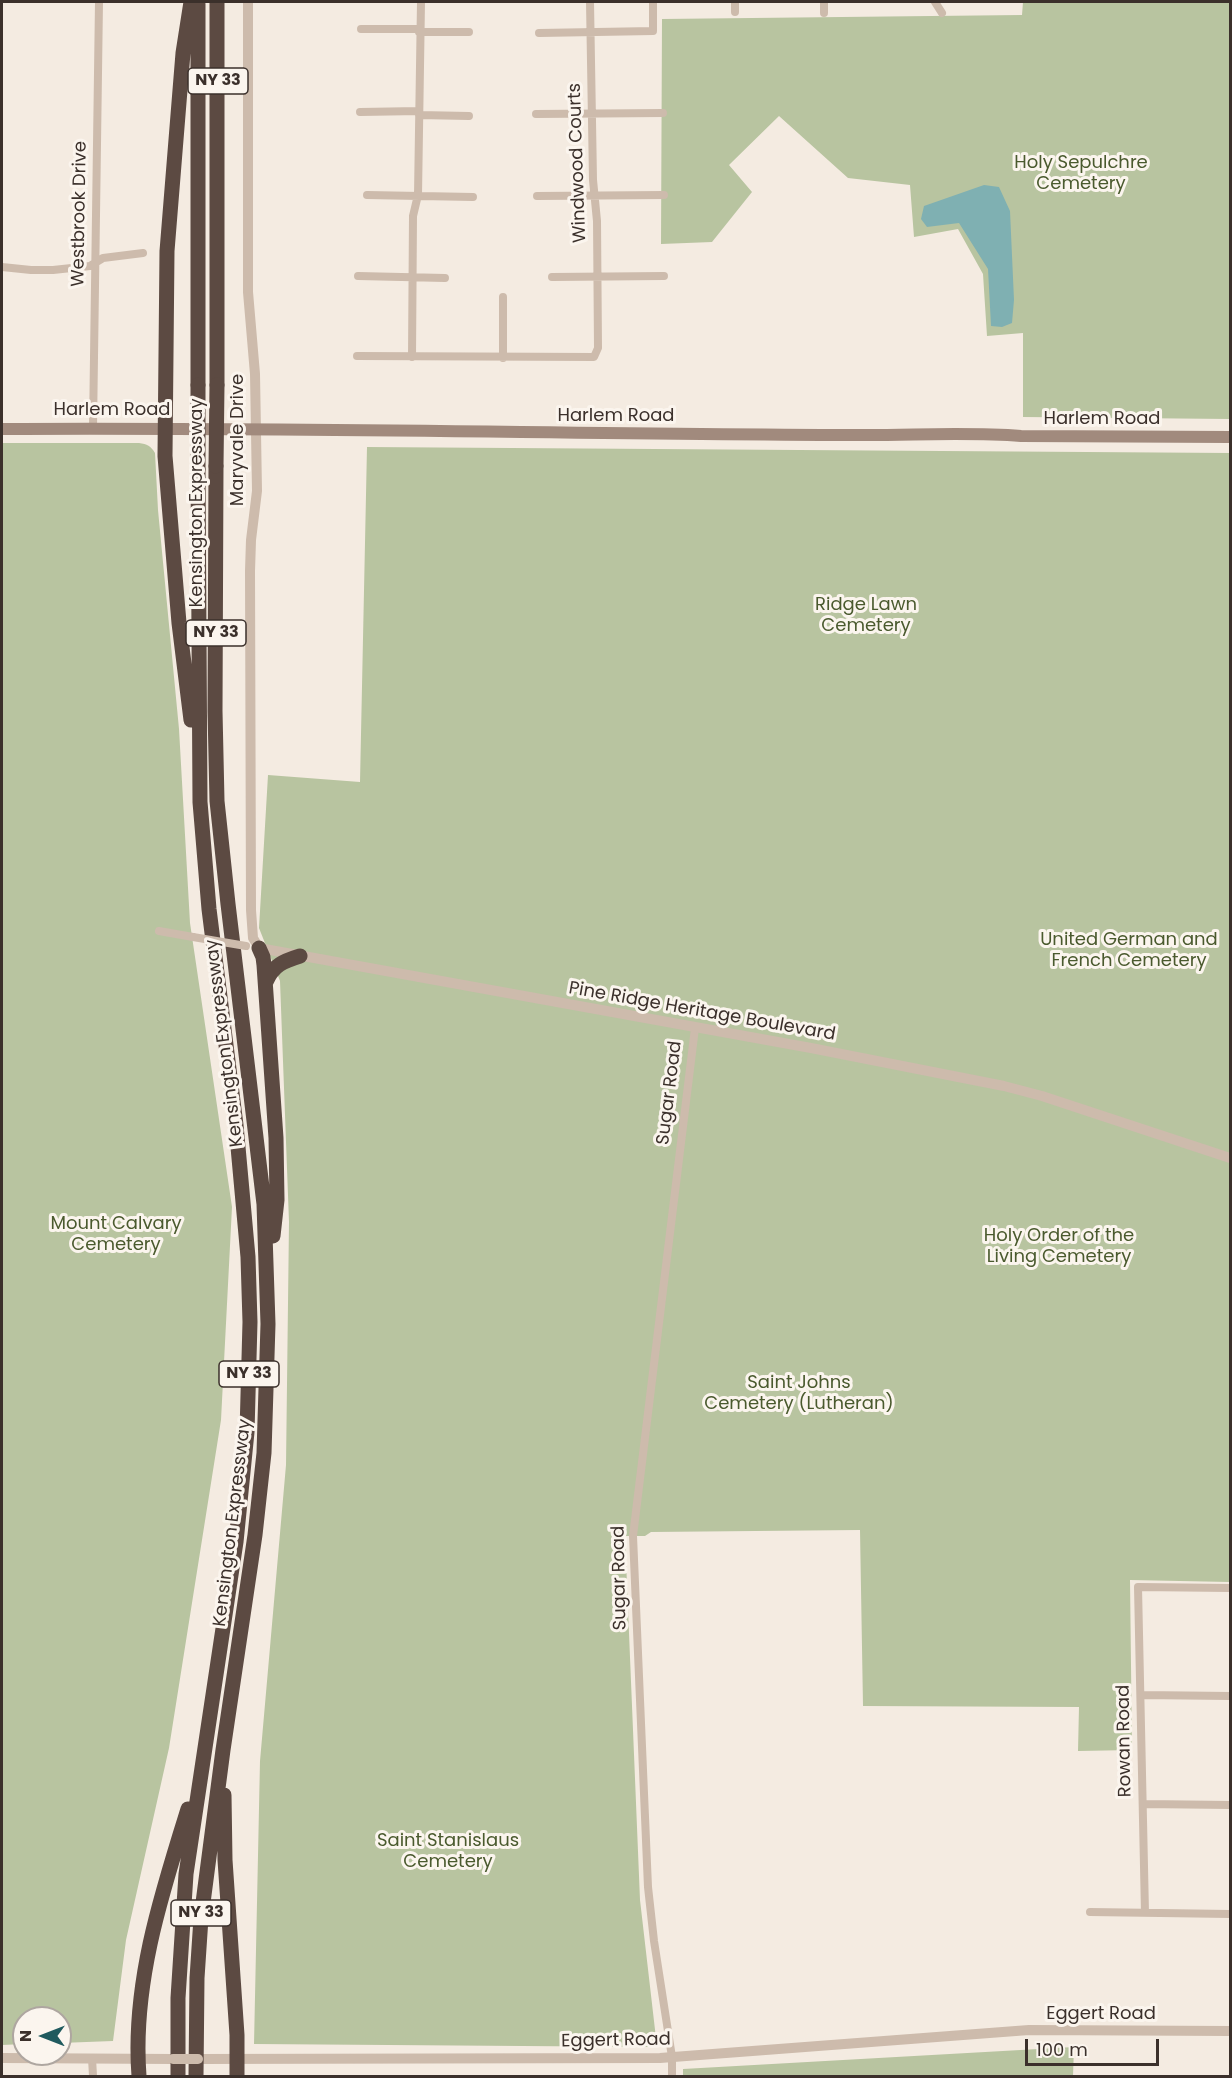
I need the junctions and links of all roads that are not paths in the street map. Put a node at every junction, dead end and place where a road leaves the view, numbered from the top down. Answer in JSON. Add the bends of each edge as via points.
{"nodes":[{"id":1,"x":99,"y":2,"type":"edge"},
{"id":2,"x":191,"y":2,"type":"edge"},
{"id":3,"x":198,"y":2,"type":"edge"},
{"id":4,"x":218,"y":2,"type":"edge"},
{"id":5,"x":248,"y":2,"type":"edge"},
{"id":6,"x":421,"y":2,"type":"edge"},
{"id":7,"x":590,"y":2,"type":"edge"},
{"id":8,"x":653,"y":2,"type":"edge"},
{"id":9,"x":735,"y":2,"type":"edge"},
{"id":10,"x":824,"y":2,"type":"edge"},
{"id":11,"x":935,"y":2,"type":"edge"},
{"id":12,"x":735,"y":12,"type":"dead end"},
{"id":13,"x":824,"y":13,"type":"dead end"},
{"id":14,"x":942,"y":14,"type":"dead end"},
{"id":15,"x":361,"y":29,"type":"dead end"},
{"id":16,"x":419,"y":31,"type":"junction"},
{"id":17,"x":590,"y":31,"type":"junction"},
{"id":18,"x":469,"y":32,"type":"dead end"},
{"id":19,"x":539,"y":33,"type":"dead end"},
{"id":20,"x":360,"y":112,"type":"dead end"},
{"id":21,"x":419,"y":113,"type":"junction"},
{"id":22,"x":663,"y":113,"type":"dead end"},
{"id":23,"x":536,"y":114,"type":"dead end"},
{"id":24,"x":591,"y":114,"type":"junction"},
{"id":25,"x":468,"y":116,"type":"dead end"},
{"id":26,"x":367,"y":195,"type":"dead end"},
{"id":27,"x":418,"y":195,"type":"junction"},
{"id":28,"x":664,"y":195,"type":"dead end"},
{"id":29,"x":537,"y":196,"type":"dead end"},
{"id":30,"x":596,"y":196,"type":"junction"},
{"id":31,"x":473,"y":197,"type":"dead end"},
{"id":32,"x":143,"y":253,"type":"dead end"},
{"id":33,"x":96,"y":263,"type":"junction"},
{"id":34,"x":2,"y":267,"type":"edge"},
{"id":35,"x":358,"y":276,"type":"dead end"},
{"id":36,"x":599,"y":276,"type":"junction"},
{"id":37,"x":664,"y":276,"type":"dead end"},
{"id":38,"x":413,"y":277,"type":"junction"},
{"id":39,"x":552,"y":277,"type":"dead end"},
{"id":40,"x":445,"y":278,"type":"dead end"},
{"id":41,"x":503,"y":297,"type":"dead end"},
{"id":42,"x":357,"y":356,"type":"dead end"},
{"id":43,"x":412,"y":357,"type":"junction"},
{"id":44,"x":503,"y":358,"type":"junction"},
{"id":45,"x":93,"y":428,"type":"junction"},
{"id":46,"x":165,"y":428,"type":"junction"},
{"id":47,"x":2,"y":429,"type":"edge"},
{"id":48,"x":256,"y":429,"type":"junction"},
{"id":49,"x":1230,"y":437,"type":"edge"},
{"id":50,"x":199,"y":764,"type":"junction"},
{"id":51,"x":159,"y":931,"type":"dead end"},
{"id":52,"x":252,"y":947,"type":"junction"},
{"id":53,"x":300,"y":956,"type":"junction"},
{"id":54,"x":266,"y":982,"type":"junction"},
{"id":55,"x":695,"y":1028,"type":"junction"},
{"id":56,"x":1230,"y":1158,"type":"edge"},
{"id":57,"x":268,"y":1280,"type":"junction"},
{"id":58,"x":1230,"y":1588,"type":"edge"},
{"id":59,"x":1141,"y":1695,"type":"junction"},
{"id":60,"x":1230,"y":1696,"type":"edge"},
{"id":61,"x":223,"y":1750,"type":"junction"},
{"id":62,"x":202,"y":1763,"type":"junction"},
{"id":63,"x":1143,"y":1804,"type":"junction"},
{"id":64,"x":1230,"y":1805,"type":"edge"},
{"id":65,"x":1090,"y":1912,"type":"dead end"},
{"id":66,"x":1145,"y":1913,"type":"junction"},
{"id":67,"x":1230,"y":1914,"type":"edge"},
{"id":68,"x":1230,"y":2031,"type":"edge"},
{"id":69,"x":672,"y":2057,"type":"junction"},
{"id":70,"x":2,"y":2058,"type":"edge"},
{"id":71,"x":92,"y":2058,"type":"junction"},
{"id":72,"x":140,"y":2059,"type":"junction"},
{"id":73,"x":233,"y":2060,"type":"junction"},
{"id":74,"x":93,"y":2076,"type":"edge"},
{"id":75,"x":139,"y":2076,"type":"edge"},
{"id":76,"x":178,"y":2076,"type":"edge"},
{"id":77,"x":196,"y":2076,"type":"edge"},
{"id":78,"x":237,"y":2076,"type":"edge"},
{"id":79,"x":672,"y":2076,"type":"edge"}],
"edges":[{"from":1,"to":33,"type":"street","name":"Westbrook Drive"},
{"from":2,"to":46,"type":"highway","via":[[183,53],[167,250]]},
{"from":3,"to":50,"type":"highway","name":"Kensington Expressway","number":"NY 33","bridge":true},
{"from":4,"to":57,"type":"highway","name":"Kensington Expressway","number":"NY 33","bridge":true,"via":[[217,801],[264,1204]]},
{"from":5,"to":48,"type":"street","name":"Maryvale Drive","via":[[248,292]]},
{"from":6,"to":16,"type":"street"},
{"from":7,"to":17,"type":"street","name":"Windwood Courts"},
{"from":8,"to":17,"type":"street","via":[[653,31]]},
{"from":9,"to":12,"type":"street"},
{"from":10,"to":13,"type":"street"},
{"from":11,"to":14,"type":"street"},
{"from":15,"to":16,"type":"street"},
{"from":16,"to":18,"type":"street"},
{"from":16,"to":21,"type":"street"},
{"from":17,"to":19,"type":"street"},
{"from":17,"to":24,"type":"street","name":"Windwood Courts"},
{"from":20,"to":21,"type":"street"},
{"from":21,"to":25,"type":"street"},
{"from":21,"to":27,"type":"street"},
{"from":22,"to":24,"type":"street"},
{"from":23,"to":24,"type":"street"},
{"from":24,"to":30,"type":"street","name":"Windwood Courts"},
{"from":26,"to":27,"type":"street"},
{"from":27,"to":31,"type":"street"},
{"from":27,"to":38,"type":"street","via":[[413,216]]},
{"from":28,"to":30,"type":"street"},
{"from":29,"to":30,"type":"street"},
{"from":30,"to":36,"type":"street","name":"Windwood Courts"},
{"from":32,"to":33,"type":"street","via":[[103,258]]},
{"from":33,"to":34,"type":"street","via":[[53,270]]},
{"from":33,"to":45,"type":"street","name":"Westbrook Drive"},
{"from":35,"to":38,"type":"street"},
{"from":36,"to":37,"type":"street"},
{"from":36,"to":39,"type":"street"},
{"from":36,"to":44,"type":"street","name":"Windwood Courts","via":[[598,348],[594,357]]},
{"from":38,"to":40,"type":"street"},
{"from":38,"to":43,"type":"street"},
{"from":41,"to":44,"type":"street"},
{"from":42,"to":43,"type":"street"},
{"from":43,"to":44,"type":"street"},
{"from":45,"to":46,"type":"main road","name":"Harlem Road"},
{"from":45,"to":47,"type":"main road","name":"Harlem Road"},
{"from":46,"to":48,"type":"main road","name":"Harlem Road"},
{"from":46,"to":50,"type":"highway","via":[[177,611]]},
{"from":48,"to":49,"type":"main road","name":"Harlem Road"},
{"from":48,"to":52,"type":"street","name":"Maryvale Drive","via":[[249,770]]},
{"from":50,"to":62,"type":"highway","name":"Kensington Expressway","number":"NY 33","via":[[206,879],[242,1192],[250,1322],[242,1492]]},
{"from":51,"to":52,"type":"street","name":"Pine Ridge Heritage Boulevard","bridge":true},
{"from":52,"to":53,"type":"street","name":"Pine Ridge Heritage Boulevard"},
{"from":52,"to":54,"type":"highway","via":[[263,957]]},
{"from":53,"to":54,"type":"highway","via":[[278,964]]},
{"from":53,"to":55,"type":"street","name":"Pine Ridge Heritage Boulevard"},
{"from":54,"to":57,"type":"highway","via":[[277,1200]]},
{"from":55,"to":56,"type":"street","name":"Pine Ridge Heritage Boulevard","via":[[1004,1086]]},
{"from":55,"to":69,"type":"street","name":"Sugar Road","via":[[633,1536],[648,1887]]},
{"from":57,"to":61,"type":"highway","name":"Kensington Expressway","number":"NY 33","via":[[264,1454]]},
{"from":58,"to":59,"type":"street","name":"Rowan Road","via":[[1138,1587]]},
{"from":59,"to":60,"type":"street"},
{"from":59,"to":63,"type":"street","name":"Rowan Road"},
{"from":61,"to":73,"type":"highway"},
{"from":61,"to":77,"type":"highway","name":"Kensington Expressway","number":"NY 33","via":[[201,1918]]},
{"from":62,"to":72,"type":"highway","via":[[166,1879],[146,1964],[140,2010]]},
{"from":62,"to":76,"type":"highway","name":"Kensington Expressway","number":"NY 33","via":[[186,1874],[178,1998]]},
{"from":63,"to":64,"type":"street"},
{"from":63,"to":66,"type":"street","name":"Rowan Road"},
{"from":65,"to":66,"type":"street"},
{"from":66,"to":67,"type":"street"},
{"from":68,"to":69,"type":"street","name":"Eggert Road","via":[[1029,2030]]},
{"from":69,"to":73,"type":"street","name":"Eggert Road"},
{"from":69,"to":79,"type":"street","name":"Sugar Road"},
{"from":70,"to":71,"type":"street","name":"Eggert Road"},
{"from":71,"to":72,"type":"street","name":"Eggert Road"},
{"from":71,"to":74,"type":"street"},
{"from":72,"to":73,"type":"street","name":"Eggert Road","bridge":true},
{"from":72,"to":75,"type":"highway"},
{"from":73,"to":78,"type":"highway"}]}
